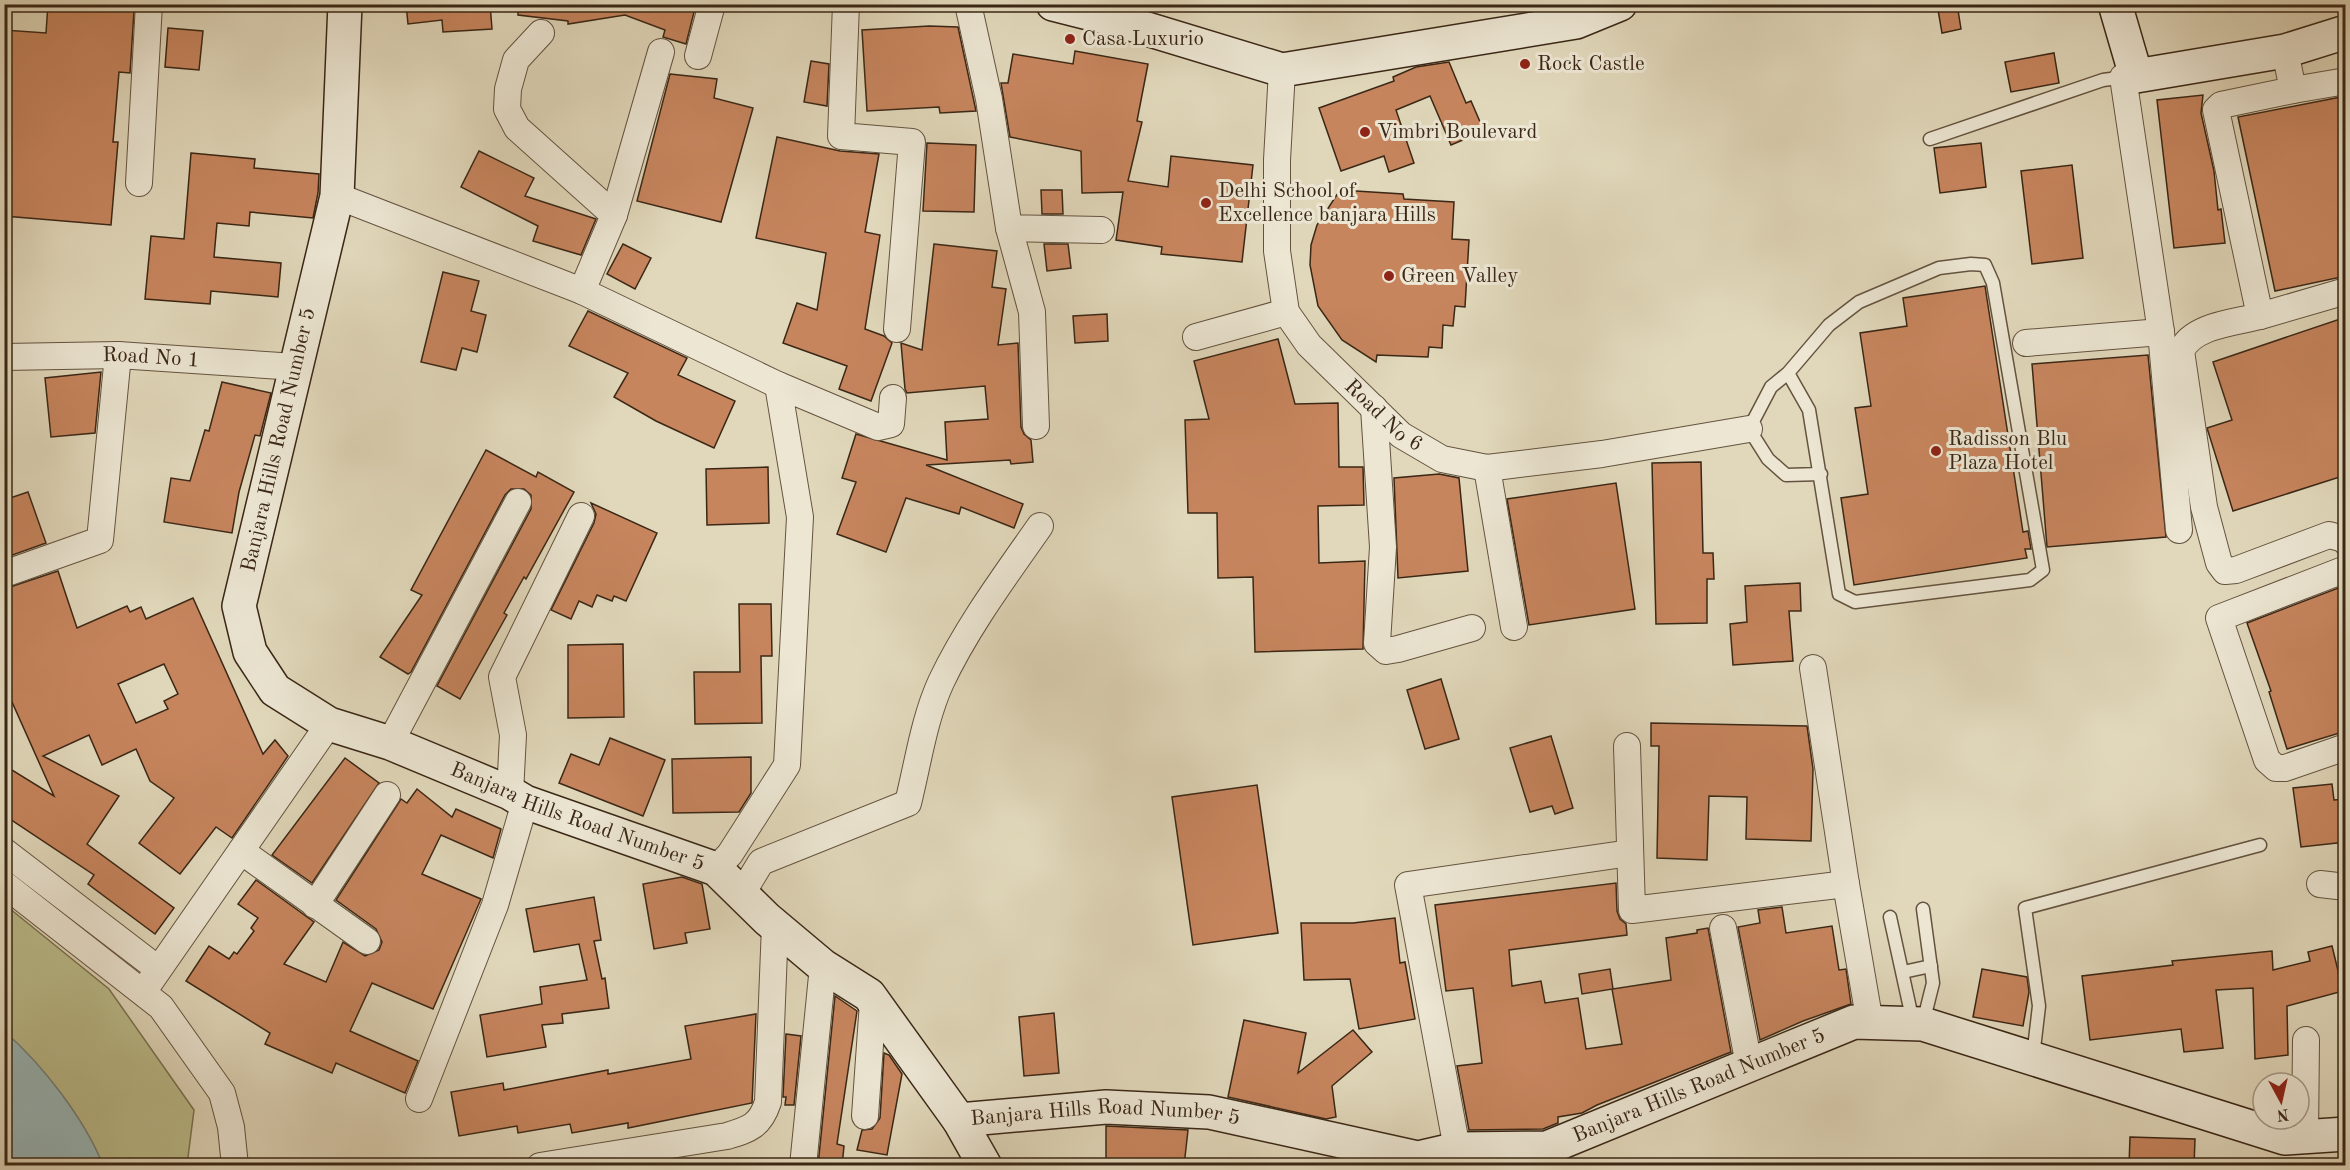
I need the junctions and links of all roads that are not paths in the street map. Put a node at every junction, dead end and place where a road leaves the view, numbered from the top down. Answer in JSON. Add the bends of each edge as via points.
{"nodes":[{"id":1,"x":149,"y":4,"type":"edge"},
{"id":2,"x":345,"y":4,"type":"edge"},
{"id":3,"x":712,"y":4,"type":"edge"},
{"id":4,"x":846,"y":4,"type":"edge"},
{"id":5,"x":968,"y":4,"type":"edge"},
{"id":6,"x":1053,"y":4,"type":"edge"},
{"id":7,"x":2115,"y":4,"type":"edge"},
{"id":8,"x":1604,"y":8,"type":"edge"},
{"id":9,"x":1125,"y":13,"type":"edge"},
{"id":10,"x":2346,"y":32,"type":"edge"},
{"id":11,"x":541,"y":33,"type":"dead end"},
{"id":12,"x":2285,"y":51,"type":"junction"},
{"id":13,"x":661,"y":52,"type":"dead end"},
{"id":14,"x":698,"y":56,"type":"dead end"},
{"id":15,"x":1282,"y":70,"type":"junction"},
{"id":16,"x":2129,"y":77,"type":"junction"},
{"id":17,"x":2346,"y":81,"type":"edge"},
{"id":18,"x":2293,"y":90,"type":"junction"},
{"id":19,"x":1930,"y":139,"type":"dead end"},
{"id":20,"x":139,"y":183,"type":"dead end"},
{"id":21,"x":337,"y":196,"type":"junction"},
{"id":22,"x":614,"y":214,"type":"junction"},
{"id":23,"x":1009,"y":228,"type":"junction"},
{"id":24,"x":1101,"y":230,"type":"dead end"},
{"id":25,"x":582,"y":291,"type":"junction"},
{"id":26,"x":2346,"y":291,"type":"edge"},
{"id":27,"x":1286,"y":312,"type":"junction"},
{"id":28,"x":2260,"y":316,"type":"junction"},
{"id":29,"x":897,"y":329,"type":"dead end"},
{"id":30,"x":2162,"y":332,"type":"junction"},
{"id":31,"x":1196,"y":337,"type":"dead end"},
{"id":32,"x":2026,"y":343,"type":"dead end"},
{"id":33,"x":118,"y":355,"type":"junction"},
{"id":34,"x":4,"y":357,"type":"edge"},
{"id":35,"x":296,"y":367,"type":"junction"},
{"id":36,"x":1788,"y":373,"type":"junction"},
{"id":37,"x":778,"y":385,"type":"junction"},
{"id":38,"x":894,"y":398,"type":"dead end"},
{"id":39,"x":1374,"y":408,"type":"junction"},
{"id":40,"x":1036,"y":426,"type":"dead end"},
{"id":41,"x":1749,"y":429,"type":"junction"},
{"id":42,"x":1486,"y":468,"type":"junction"},
{"id":43,"x":1821,"y":474,"type":"junction"},
{"id":44,"x":518,"y":502,"type":"dead end"},
{"id":45,"x":581,"y":516,"type":"dead end"},
{"id":46,"x":1040,"y":526,"type":"dead end"},
{"id":47,"x":2179,"y":530,"type":"dead end"},
{"id":48,"x":2346,"y":543,"type":"edge"},
{"id":49,"x":2346,"y":569,"type":"edge"},
{"id":50,"x":4,"y":574,"type":"edge"},
{"id":51,"x":1514,"y":627,"type":"dead end"},
{"id":52,"x":1472,"y":628,"type":"dead end"},
{"id":53,"x":1813,"y":668,"type":"dead end"},
{"id":54,"x":329,"y":724,"type":"junction"},
{"id":55,"x":390,"y":743,"type":"junction"},
{"id":56,"x":1627,"y":746,"type":"dead end"},
{"id":57,"x":2346,"y":747,"type":"edge"},
{"id":58,"x":387,"y":795,"type":"dead end"},
{"id":59,"x":518,"y":797,"type":"junction"},
{"id":60,"x":2260,"y":845,"type":"dead end"},
{"id":61,"x":241,"y":850,"type":"junction"},
{"id":62,"x":4,"y":851,"type":"edge"},
{"id":63,"x":1630,"y":853,"type":"junction"},
{"id":64,"x":716,"y":869,"type":"junction"},
{"id":65,"x":4,"y":884,"type":"edge"},
{"id":66,"x":1846,"y":884,"type":"junction"},
{"id":67,"x":2320,"y":884,"type":"dead end"},
{"id":68,"x":2346,"y":887,"type":"edge"},
{"id":69,"x":741,"y":895,"type":"junction"},
{"id":70,"x":315,"y":904,"type":"junction"},
{"id":71,"x":1923,"y":909,"type":"dead end"},
{"id":72,"x":1890,"y":917,"type":"dead end"},
{"id":73,"x":771,"y":922,"type":"junction"},
{"id":74,"x":1723,"y":928,"type":"dead end"},
{"id":75,"x":367,"y":941,"type":"dead end"},
{"id":76,"x":823,"y":966,"type":"junction"},
{"id":77,"x":1931,"y":966,"type":"junction"},
{"id":78,"x":158,"y":969,"type":"junction"},
{"id":79,"x":1904,"y":972,"type":"junction"},
{"id":80,"x":152,"y":1000,"type":"junction"},
{"id":81,"x":873,"y":1002,"type":"junction"},
{"id":82,"x":1870,"y":1023,"type":"junction"},
{"id":83,"x":1918,"y":1024,"type":"junction"},
{"id":84,"x":2306,"y":1040,"type":"dead end"},
{"id":85,"x":2032,"y":1058,"type":"junction"},
{"id":86,"x":1749,"y":1065,"type":"junction"},
{"id":87,"x":419,"y":1100,"type":"dead end"},
{"id":88,"x":865,"y":1116,"type":"dead end"},
{"id":89,"x":959,"y":1120,"type":"junction"},
{"id":90,"x":2346,"y":1134,"type":"edge"},
{"id":91,"x":2305,"y":1137,"type":"junction"},
{"id":92,"x":1457,"y":1149,"type":"junction"},
{"id":93,"x":1496,"y":1157,"type":"edge"},
{"id":94,"x":236,"y":1165,"type":"edge"},
{"id":95,"x":540,"y":1166,"type":"edge"},
{"id":96,"x":803,"y":1166,"type":"edge"},
{"id":97,"x":985,"y":1166,"type":"edge"}],
"edges":[{"from":1,"to":20,"type":"street"},
{"from":2,"to":21,"type":"street","name":"Banjara Hills Road Number 5"},
{"from":3,"to":14,"type":"street"},
{"from":4,"to":29,"type":"street","via":[[841,136],[912,142]]},
{"from":5,"to":23,"type":"street","via":[[989,99]]},
{"from":6,"to":9,"type":"street"},
{"from":7,"to":16,"type":"street"},
{"from":8,"to":15,"type":"street","via":[[1576,22]]},
{"from":9,"to":15,"type":"street"},
{"from":10,"to":12,"type":"street"},
{"from":11,"to":22,"type":"street","via":[[516,60],[507,109],[517,128]]},
{"from":12,"to":16,"type":"street"},
{"from":12,"to":18,"type":"street"},
{"from":13,"to":22,"type":"street"},
{"from":15,"to":27,"type":"street","name":"Road No 6","via":[[1277,251]]},
{"from":16,"to":19,"type":"lane","via":[[2103,80]]},
{"from":16,"to":30,"type":"street"},
{"from":17,"to":18,"type":"street"},
{"from":18,"to":28,"type":"street","via":[[2221,105],[2216,110]]},
{"from":21,"to":25,"type":"street"},
{"from":21,"to":35,"type":"street","name":"Banjara Hills Road Number 5"},
{"from":22,"to":25,"type":"street"},
{"from":23,"to":24,"type":"street"},
{"from":23,"to":40,"type":"street","via":[[1032,312]]},
{"from":25,"to":37,"type":"street"},
{"from":26,"to":28,"type":"street"},
{"from":27,"to":31,"type":"street"},
{"from":27,"to":39,"type":"street","name":"Road No 6","via":[[1309,345]]},
{"from":28,"to":48,"type":"street","via":[[2196,333],[2185,341],[2181,351],[2204,507],[2219,563],[2225,571],[2236,570],[2329,535]]},
{"from":30,"to":32,"type":"street"},
{"from":30,"to":47,"type":"street"},
{"from":33,"to":34,"type":"street","name":"Road No 1"},
{"from":33,"to":35,"type":"street","name":"Road No 1"},
{"from":33,"to":50,"type":"street","via":[[100,540]]},
{"from":35,"to":54,"type":"street","name":"Banjara Hills Road Number 5","via":[[239,606],[250,652],[275,690]]},
{"from":36,"to":41,"type":"lane","via":[[1771,387]]},
{"from":36,"to":43,"type":"lane","via":[[1809,410]]},
{"from":36,"to":43,"type":"lane","via":[[1829,325],[1859,302],[1939,268],[1984,265],[1993,283],[2043,570],[2031,580],[1855,602],[1839,594]]},
{"from":37,"to":38,"type":"street","via":[[878,427],[891,424]]},
{"from":37,"to":64,"type":"street","via":[[800,517],[787,765],[730,854]]},
{"from":39,"to":42,"type":"street","name":"Road No 6","via":[[1401,435],[1442,459]]},
{"from":39,"to":52,"type":"street","via":[[1383,547],[1377,643],[1386,651]]},
{"from":41,"to":42,"type":"street","name":"Road No 6","via":[[1602,454]]},
{"from":41,"to":43,"type":"lane","via":[[1768,459],[1786,475]]},
{"from":42,"to":51,"type":"street"},
{"from":44,"to":55,"type":"street"},
{"from":45,"to":59,"type":"street","via":[[502,677],[513,735]]},
{"from":46,"to":69,"type":"street","via":[[987,601],[941,683],[908,803],[761,862]]},
{"from":49,"to":57,"type":"street","via":[[2219,618],[2267,760],[2276,768],[2285,768]]},
{"from":53,"to":66,"type":"street"},
{"from":54,"to":55,"type":"street","name":"Banjara Hills Road Number 5"},
{"from":54,"to":61,"type":"street"},
{"from":55,"to":59,"type":"street","name":"Banjara Hills Road Number 5"},
{"from":56,"to":63,"type":"street"},
{"from":58,"to":70,"type":"street"},
{"from":59,"to":64,"type":"street","name":"Banjara Hills Road Number 5"},
{"from":59,"to":87,"type":"street","via":[[495,905]]},
{"from":60,"to":85,"type":"lane","via":[[2025,908],[2038,1006]]},
{"from":61,"to":70,"type":"street"},
{"from":61,"to":78,"type":"street"},
{"from":62,"to":78,"type":"street"},
{"from":63,"to":66,"type":"street","via":[[1632,910]]},
{"from":63,"to":92,"type":"street","via":[[1408,885]]},
{"from":64,"to":69,"type":"street","name":"Banjara Hills Road Number 5"},
{"from":65,"to":80,"type":"street"},
{"from":66,"to":82,"type":"street"},
{"from":67,"to":68,"type":"street"},
{"from":69,"to":73,"type":"street","name":"Banjara Hills Road Number 5"},
{"from":70,"to":75,"type":"street"},
{"from":71,"to":77,"type":"lane"},
{"from":72,"to":79,"type":"lane"},
{"from":73,"to":76,"type":"street","name":"Banjara Hills Road Number 5"},
{"from":73,"to":95,"type":"street","via":[[768,1102],[762,1118],[748,1130],[727,1136]]},
{"from":74,"to":86,"type":"street"},
{"from":76,"to":81,"type":"street","name":"Banjara Hills Road Number 5","via":[[869,995]]},
{"from":76,"to":96,"type":"street"},
{"from":77,"to":79,"type":"lane"},
{"from":77,"to":83,"type":"lane","via":[[1933,983]]},
{"from":78,"to":80,"type":"street"},
{"from":79,"to":83,"type":"lane"},
{"from":80,"to":94,"type":"street","via":[[222,1093]]},
{"from":81,"to":88,"type":"street"},
{"from":81,"to":89,"type":"street","name":"Banjara Hills Road Number 5"},
{"from":82,"to":83,"type":"street","name":"Banjara Hills Road Number 5"},
{"from":82,"to":86,"type":"street","name":"Banjara Hills Road Number 5","via":[[1854,1022]]},
{"from":83,"to":85,"type":"street","name":"Banjara Hills Road Number 5"},
{"from":84,"to":91,"type":"street"},
{"from":85,"to":91,"type":"street","name":"Banjara Hills Road Number 5","via":[[2285,1138]]},
{"from":86,"to":93,"type":"street","name":"Banjara Hills Road Number 5","via":[[1547,1148]]},
{"from":89,"to":92,"type":"street","name":"Banjara Hills Road Number 5","via":[[1106,1107],[1209,1112],[1418,1158]]},
{"from":89,"to":97,"type":"street"},
{"from":90,"to":91,"type":"street","name":"Banjara Hills Road Number 5"},
{"from":92,"to":93,"type":"street","name":"Banjara Hills Road Number 5"}]}
